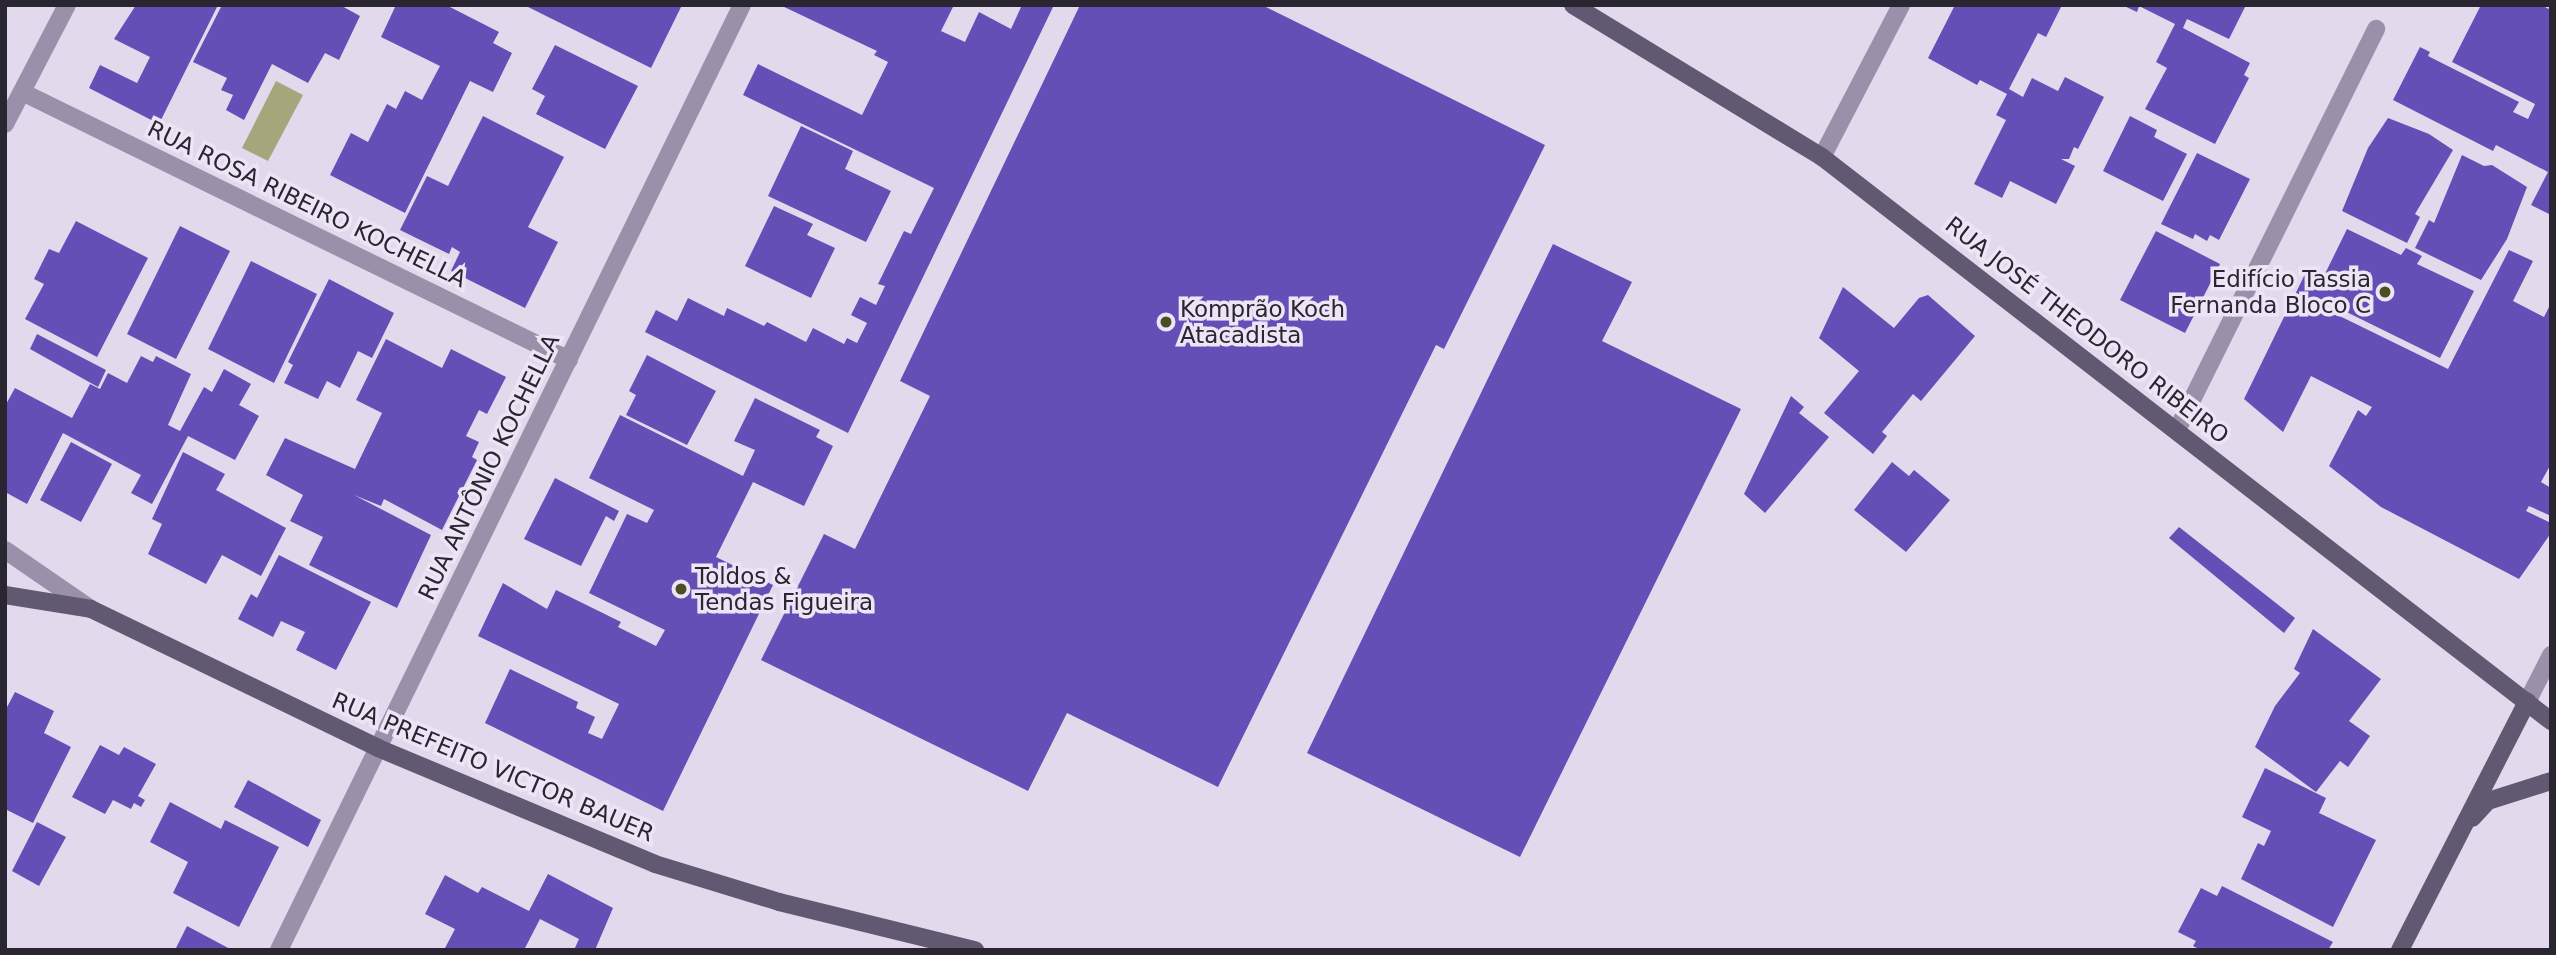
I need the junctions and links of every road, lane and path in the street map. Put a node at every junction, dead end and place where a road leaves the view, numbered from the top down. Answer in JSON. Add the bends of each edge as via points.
{"nodes":[{"id":1,"x":67,"y":5,"type":"edge"},
{"id":2,"x":742,"y":5,"type":"edge"},
{"id":3,"x":1573,"y":5,"type":"edge"},
{"id":4,"x":1901,"y":5,"type":"edge"},
{"id":5,"x":2376,"y":29,"type":"dead end"},
{"id":6,"x":22,"y":92,"type":"junction"},
{"id":7,"x":5,"y":124,"type":"edge"},
{"id":8,"x":1822,"y":157,"type":"junction"},
{"id":9,"x":569,"y":360,"type":"junction"},
{"id":10,"x":2178,"y":430,"type":"junction"},
{"id":11,"x":5,"y":550,"type":"edge"},
{"id":12,"x":5,"y":595,"type":"edge"},
{"id":13,"x":92,"y":609,"type":"junction"},
{"id":14,"x":2551,"y":655,"type":"edge"},
{"id":15,"x":2527,"y":702,"type":"junction"},
{"id":16,"x":2551,"y":721,"type":"edge"},
{"id":17,"x":378,"y":748,"type":"junction"},
{"id":18,"x":2551,"y":781,"type":"edge"},
{"id":19,"x":2460,"y":830,"type":"junction"},
{"id":20,"x":279,"y":950,"type":"edge"},
{"id":21,"x":975,"y":950,"type":"edge"},
{"id":22,"x":2400,"y":950,"type":"edge"}],
"edges":[{"from":1,"to":6,"type":"street"},
{"from":2,"to":9,"type":"street","name":"RUA ANTÔNIO KOCHELLA"},
{"from":3,"to":8,"type":"main road","name":"RUA JOSÉ THEODORO RIBEIRO"},
{"from":4,"to":8,"type":"street"},
{"from":5,"to":10,"type":"street"},
{"from":6,"to":7,"type":"street"},
{"from":6,"to":9,"type":"street","name":"RUA ROSA RIBEIRO KOCHELLA"},
{"from":8,"to":10,"type":"main road","name":"RUA JOSÉ THEODORO RIBEIRO"},
{"from":9,"to":17,"type":"street","name":"RUA ANTÔNIO KOCHELLA"},
{"from":10,"to":15,"type":"main road","name":"RUA JOSÉ THEODORO RIBEIRO"},
{"from":11,"to":13,"type":"street"},
{"from":12,"to":13,"type":"main road","name":"RUA PREFEITO VICTOR BAUER"},
{"from":13,"to":17,"type":"main road","name":"RUA PREFEITO VICTOR BAUER"},
{"from":14,"to":15,"type":"street"},
{"from":15,"to":16,"type":"main road","name":"RUA JOSÉ THEODORO RIBEIRO"},
{"from":15,"to":19,"type":"main road"},
{"from":17,"to":20,"type":"street","name":"RUA ANTÔNIO KOCHELLA"},
{"from":17,"to":21,"type":"main road","name":"RUA PREFEITO VICTOR BAUER","via":[[655,864],[779,902]]},
{"from":18,"to":19,"type":"main road","via":[[2488,801]]},
{"from":19,"to":22,"type":"main road"}]}
